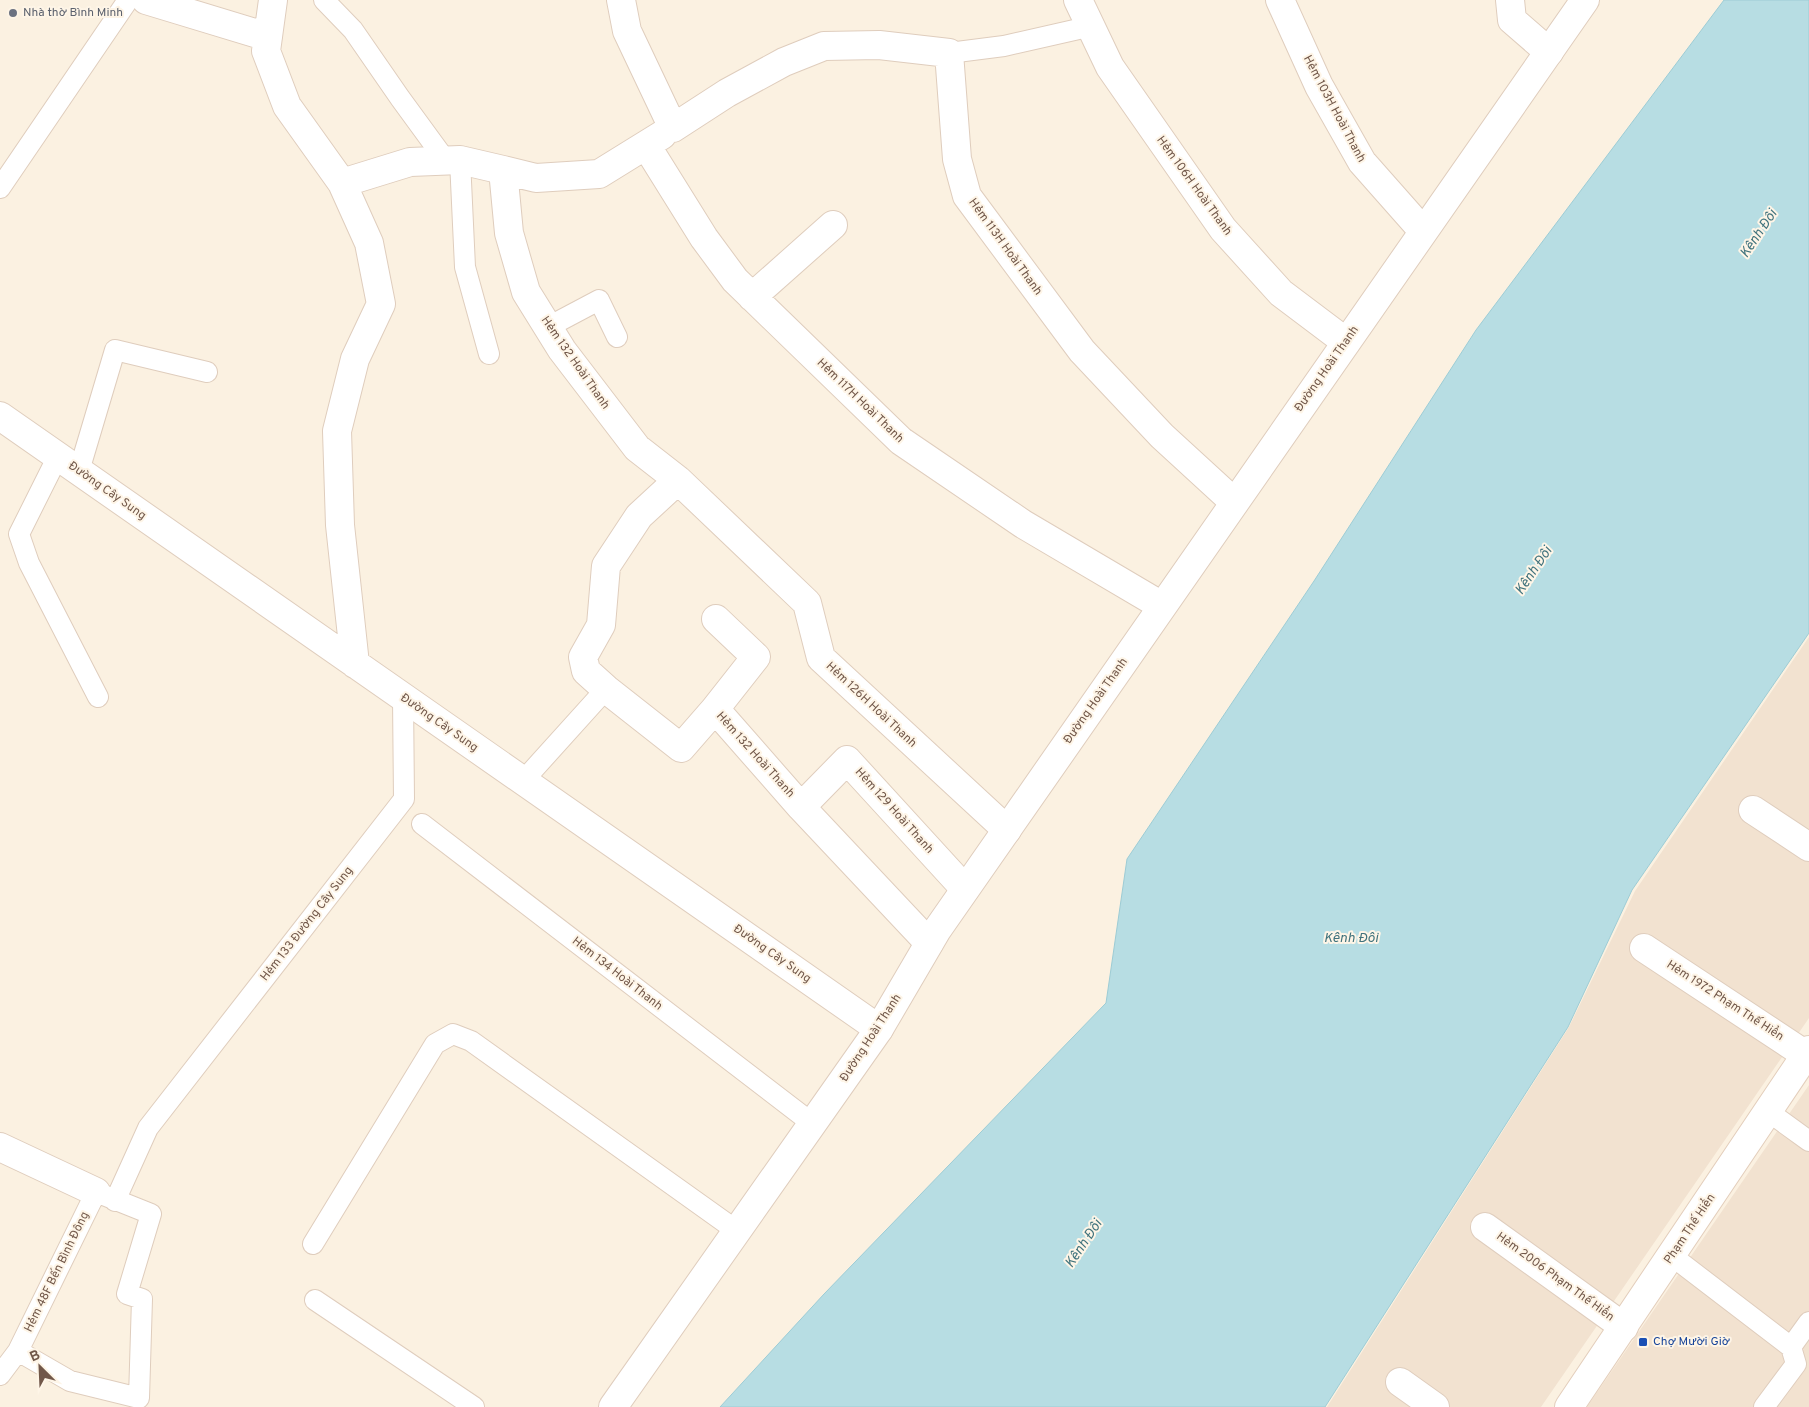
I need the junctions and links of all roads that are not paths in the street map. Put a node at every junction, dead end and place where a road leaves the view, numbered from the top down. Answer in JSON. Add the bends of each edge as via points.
{"nodes":[{"id":1,"x":128,"y":0,"type":"edge"},
{"id":2,"x":146,"y":0,"type":"edge"},
{"id":3,"x":273,"y":0,"type":"edge"},
{"id":4,"x":324,"y":0,"type":"edge"},
{"id":5,"x":621,"y":0,"type":"edge"},
{"id":6,"x":1078,"y":0,"type":"edge"},
{"id":7,"x":1280,"y":0,"type":"edge"},
{"id":8,"x":1510,"y":0,"type":"edge"},
{"id":9,"x":1585,"y":0,"type":"edge"},
{"id":10,"x":1092,"y":26,"type":"junction"},
{"id":11,"x":268,"y":37,"type":"junction"},
{"id":12,"x":1549,"y":52,"type":"junction"},
{"id":13,"x":949,"y":53,"type":"junction"},
{"id":14,"x":673,"y":128,"type":"junction"},
{"id":15,"x":646,"y":144,"type":"junction"},
{"id":16,"x":453,"y":160,"type":"junction"},
{"id":17,"x":503,"y":170,"type":"junction"},
{"id":18,"x":342,"y":183,"type":"junction"},
{"id":19,"x":0,"y":188,"type":"edge"},
{"id":20,"x":833,"y":225,"type":"dead end"},
{"id":21,"x":1423,"y":231,"type":"junction"},
{"id":22,"x":752,"y":297,"type":"junction"},
{"id":23,"x":548,"y":327,"type":"junction"},
{"id":24,"x":617,"y":338,"type":"dead end"},
{"id":25,"x":1346,"y":342,"type":"junction"},
{"id":26,"x":489,"y":354,"type":"dead end"},
{"id":27,"x":207,"y":372,"type":"dead end"},
{"id":28,"x":0,"y":416,"type":"edge"},
{"id":29,"x":68,"y":464,"type":"junction"},
{"id":30,"x":678,"y":480,"type":"junction"},
{"id":31,"x":1234,"y":502,"type":"junction"},
{"id":32,"x":1162,"y":606,"type":"junction"},
{"id":33,"x":716,"y":619,"type":"dead end"},
{"id":34,"x":355,"y":664,"type":"junction"},
{"id":35,"x":606,"y":690,"type":"junction"},
{"id":36,"x":98,"y":697,"type":"dead end"},
{"id":37,"x":403,"y":698,"type":"junction"},
{"id":38,"x":715,"y":709,"type":"junction"},
{"id":39,"x":523,"y":781,"type":"junction"},
{"id":40,"x":801,"y":807,"type":"junction"},
{"id":41,"x":1753,"y":810,"type":"dead end"},
{"id":42,"x":422,"y":824,"type":"dead end"},
{"id":43,"x":1007,"y":830,"type":"junction"},
{"id":44,"x":1809,"y":847,"type":"edge"},
{"id":45,"x":965,"y":889,"type":"junction"},
{"id":46,"x":929,"y":944,"type":"junction"},
{"id":47,"x":1644,"y":948,"type":"dead end"},
{"id":48,"x":879,"y":1029,"type":"junction"},
{"id":49,"x":1807,"y":1053,"type":"edge"},
{"id":50,"x":1769,"y":1112,"type":"junction"},
{"id":51,"x":812,"y":1124,"type":"junction"},
{"id":52,"x":1809,"y":1141,"type":"edge"},
{"id":53,"x":0,"y":1146,"type":"edge"},
{"id":54,"x":106,"y":1197,"type":"junction"},
{"id":55,"x":1486,"y":1227,"type":"dead end"},
{"id":56,"x":737,"y":1231,"type":"junction"},
{"id":57,"x":313,"y":1244,"type":"dead end"},
{"id":58,"x":1672,"y":1256,"type":"junction"},
{"id":59,"x":315,"y":1300,"type":"dead end"},
{"id":60,"x":1809,"y":1322,"type":"edge"},
{"id":61,"x":1624,"y":1327,"type":"junction"},
{"id":62,"x":1791,"y":1347,"type":"junction"},
{"id":63,"x":18,"y":1351,"type":"junction"},
{"id":64,"x":0,"y":1375,"type":"edge"},
{"id":65,"x":1400,"y":1382,"type":"dead end"},
{"id":66,"x":474,"y":1407,"type":"edge"},
{"id":67,"x":613,"y":1407,"type":"edge"},
{"id":68,"x":1436,"y":1407,"type":"edge"},
{"id":69,"x":1570,"y":1407,"type":"edge"},
{"id":70,"x":1764,"y":1407,"type":"edge"}],
"edges":[{"from":1,"to":19,"type":"lane"},
{"from":2,"to":11,"type":"street"},
{"from":3,"to":11,"type":"street"},
{"from":4,"to":16,"type":"lane","via":[[353,30],[400,98]]},
{"from":5,"to":14,"type":"street","via":[[627,32]]},
{"from":6,"to":10,"type":"street","name":"Hẻm 106H Hoài Thanh"},
{"from":7,"to":21,"type":"street","name":"Hẻm 103H Hoài Thanh","via":[[1319,86],[1362,162]]},
{"from":8,"to":12,"type":"street","via":[[1512,20]]},
{"from":9,"to":12,"type":"street","name":"Đường Hoài Thanh"},
{"from":10,"to":13,"type":"lane","via":[[1004,46]]},
{"from":10,"to":25,"type":"street","name":"Hẻm 106H Hoài Thanh","via":[[1110,67],[1223,230],[1281,292]]},
{"from":11,"to":18,"type":"street","via":[[266,51],[287,106]]},
{"from":12,"to":21,"type":"street","name":"Đường Hoài Thanh"},
{"from":13,"to":14,"type":"street","via":[[880,45],[824,46],[784,62]]},
{"from":13,"to":31,"type":"street","name":"Hẻm 113H Hoài Thanh","via":[[957,159],[967,196],[1082,351],[1162,436]]},
{"from":14,"to":15,"type":"street"},
{"from":15,"to":17,"type":"street","via":[[599,174],[536,178]]},
{"from":15,"to":22,"type":"street","name":"Hẻm 117H Hoài Thanh","via":[[704,238]]},
{"from":16,"to":17,"type":"street"},
{"from":16,"to":18,"type":"street","via":[[410,162]]},
{"from":16,"to":26,"type":"lane","via":[[465,267]]},
{"from":17,"to":23,"type":"street","name":"Hẻm 132 Hoài Thanh","via":[[509,233],[526,292]]},
{"from":18,"to":34,"type":"street","via":[[369,244],[381,304],[355,359],[337,431],[340,525]]},
{"from":20,"to":22,"type":"street"},
{"from":21,"to":25,"type":"street","name":"Đường Hoài Thanh"},
{"from":22,"to":32,"type":"street","name":"Hẻm 117H Hoài Thanh","via":[[901,441],[1023,524]]},
{"from":23,"to":24,"type":"lane","via":[[599,300]]},
{"from":23,"to":30,"type":"street","name":"Hẻm 132 Hoài Thanh","via":[[637,448]]},
{"from":25,"to":31,"type":"street","name":"Đường Hoài Thanh"},
{"from":27,"to":29,"type":"lane","via":[[115,350]]},
{"from":28,"to":29,"type":"street","name":"Đường Cây Sung"},
{"from":29,"to":34,"type":"street","name":"Đường Cây Sung"},
{"from":29,"to":36,"type":"lane","via":[[19,534],[29,563]]},
{"from":30,"to":35,"type":"street","name":"Hẻm 132 Hoài Thanh","via":[[639,516],[606,566],[601,625],[583,657],[586,671]]},
{"from":30,"to":43,"type":"street","name":"Hẻm 126H Hoài Thanh","via":[[807,603],[821,658]]},
{"from":31,"to":32,"type":"street","name":"Đường Hoài Thanh"},
{"from":32,"to":43,"type":"street","name":"Đường Hoài Thanh"},
{"from":33,"to":38,"type":"street","via":[[756,657]]},
{"from":34,"to":37,"type":"street","name":"Đường Cây Sung"},
{"from":35,"to":38,"type":"street","name":"Hẻm 132 Hoài Thanh","via":[[681,748]]},
{"from":35,"to":39,"type":"lane"},
{"from":37,"to":39,"type":"street","name":"Đường Cây Sung"},
{"from":37,"to":54,"type":"lane","name":"Hẻm 133 Đường Cây Sung","via":[[404,799],[148,1128]]},
{"from":38,"to":40,"type":"street","name":"Hẻm 132 Hoài Thanh"},
{"from":39,"to":48,"type":"street","name":"Đường Cây Sung"},
{"from":40,"to":45,"type":"street","name":"Hẻm 129 Hoài Thanh","via":[[847,760]]},
{"from":40,"to":46,"type":"street","name":"Hẻm 132 Hoài Thanh"},
{"from":41,"to":44,"type":"street"},
{"from":42,"to":51,"type":"lane","name":"Hẻm 134 Hoài Thanh"},
{"from":43,"to":45,"type":"street","name":"Đường Hoài Thanh"},
{"from":45,"to":46,"type":"street","name":"Đường Hoài Thanh"},
{"from":46,"to":48,"type":"street","name":"Đường Hoài Thanh"},
{"from":47,"to":49,"type":"street","name":"Hẻm 1972 Phạm Thế Hiển"},
{"from":48,"to":51,"type":"street","name":"Đường Hoài Thanh"},
{"from":49,"to":50,"type":"street","name":"Phạm Thế Hiển"},
{"from":50,"to":52,"type":"lane"},
{"from":50,"to":58,"type":"street","name":"Phạm Thế Hiển"},
{"from":51,"to":56,"type":"street","name":"Đường Hoài Thanh"},
{"from":53,"to":54,"type":"street"},
{"from":54,"to":63,"type":"lane","name":"Hẻm 48F Bến Bình Đông"},
{"from":54,"to":63,"type":"lane","via":[[151,1214],[128,1294],[142,1299],[139,1398],[70,1381]]},
{"from":55,"to":61,"type":"street","name":"Hẻm 2006 Phạm Thế Hiển"},
{"from":56,"to":57,"type":"lane","via":[[471,1042],[453,1034],[435,1044]]},
{"from":56,"to":67,"type":"street","name":"Đường Hoài Thanh"},
{"from":58,"to":61,"type":"street","name":"Phạm Thế Hiển"},
{"from":58,"to":62,"type":"lane"},
{"from":59,"to":66,"type":"lane"},
{"from":60,"to":62,"type":"lane"},
{"from":61,"to":69,"type":"street","name":"Phạm Thế Hiển"},
{"from":62,"to":70,"type":"lane","via":[[1796,1364]]},
{"from":63,"to":64,"type":"lane","name":"Hẻm 48F Bến Bình Đông"},
{"from":65,"to":68,"type":"street"}]}
